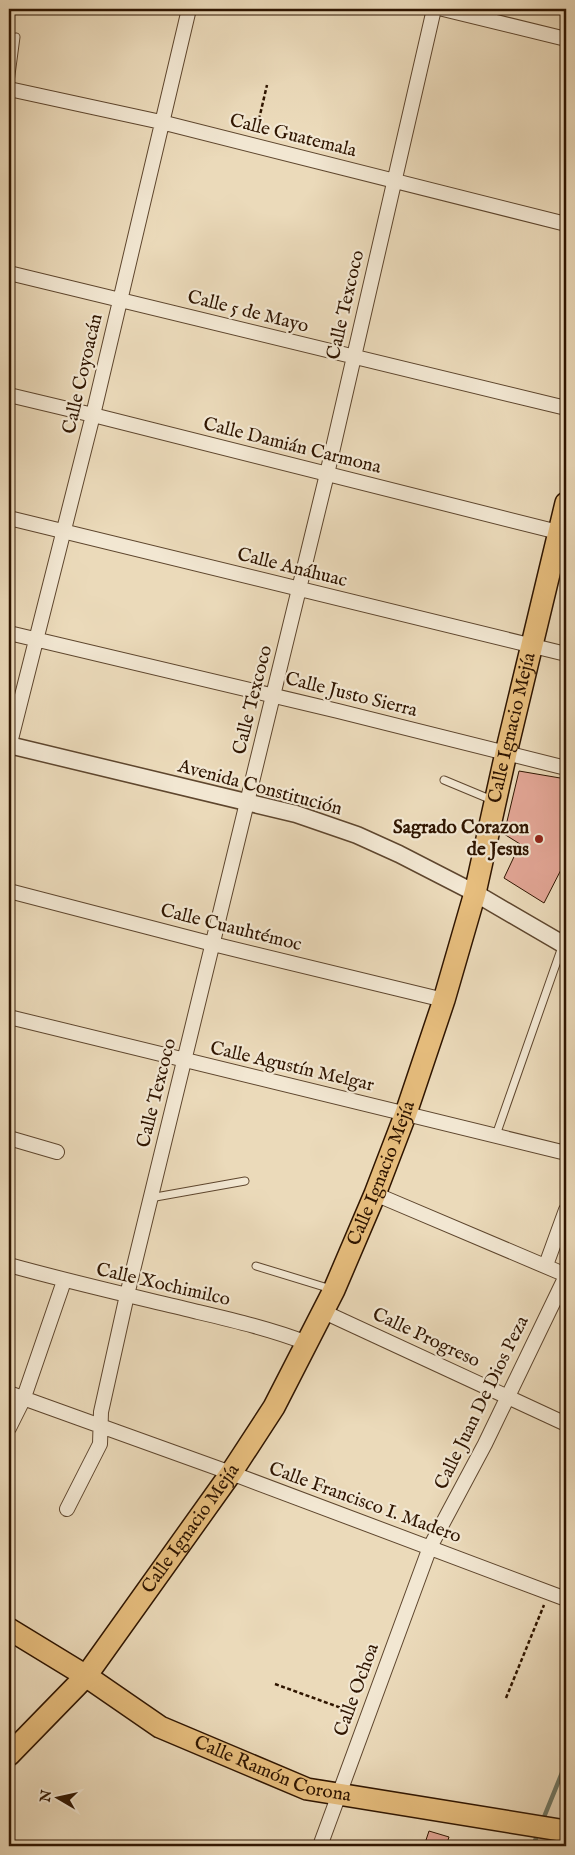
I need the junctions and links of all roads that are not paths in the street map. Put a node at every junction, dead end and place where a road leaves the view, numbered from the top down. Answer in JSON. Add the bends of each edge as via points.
{"nodes":[{"id":1,"x":189,"y":9,"type":"edge"},
{"id":2,"x":434,"y":9,"type":"edge"},
{"id":3,"x":443,"y":9,"type":"edge"},
{"id":4,"x":16,"y":37,"type":"dead end"},
{"id":5,"x":566,"y":39,"type":"edge"},
{"id":6,"x":9,"y":89,"type":"edge"},
{"id":7,"x":161,"y":122,"type":"junction"},
{"id":8,"x":394,"y":182,"type":"junction"},
{"id":9,"x":566,"y":224,"type":"edge"},
{"id":10,"x":9,"y":273,"type":"edge"},
{"id":11,"x":119,"y":300,"type":"junction"},
{"id":12,"x":353,"y":356,"type":"junction"},
{"id":13,"x":9,"y":396,"type":"edge"},
{"id":14,"x":566,"y":408,"type":"edge"},
{"id":15,"x":94,"y":414,"type":"junction"},
{"id":16,"x":327,"y":474,"type":"junction"},
{"id":17,"x":566,"y":503,"type":"edge"},
{"id":18,"x":9,"y":518,"type":"edge"},
{"id":19,"x":64,"y":531,"type":"junction"},
{"id":20,"x":563,"y":533,"type":"edge"},
{"id":21,"x":299,"y":589,"type":"junction"},
{"id":22,"x":9,"y":633,"type":"edge"},
{"id":23,"x":36,"y":639,"type":"junction"},
{"id":24,"x":531,"y":646,"type":"junction"},
{"id":25,"x":566,"y":654,"type":"edge"},
{"id":26,"x":274,"y":695,"type":"junction"},
{"id":27,"x":9,"y":746,"type":"edge"},
{"id":28,"x":506,"y":753,"type":"junction"},
{"id":29,"x":566,"y":768,"type":"edge"},
{"id":30,"x":444,"y":780,"type":"dead end"},
{"id":31,"x":247,"y":802,"type":"junction"},
{"id":32,"x":495,"y":802,"type":"junction"},
{"id":33,"x":9,"y":891,"type":"edge"},
{"id":34,"x":475,"y":893,"type":"junction"},
{"id":35,"x":213,"y":944,"type":"junction"},
{"id":36,"x":565,"y":945,"type":"edge"},
{"id":37,"x":444,"y":1000,"type":"junction"},
{"id":38,"x":9,"y":1017,"type":"edge"},
{"id":39,"x":184,"y":1061,"type":"junction"},
{"id":40,"x":406,"y":1113,"type":"junction"},
{"id":41,"x":496,"y":1135,"type":"junction"},
{"id":42,"x":9,"y":1138,"type":"edge"},
{"id":43,"x":56,"y":1152,"type":"dead end"},
{"id":44,"x":566,"y":1153,"type":"edge"},
{"id":45,"x":245,"y":1180,"type":"dead end"},
{"id":46,"x":375,"y":1194,"type":"junction"},
{"id":47,"x":150,"y":1198,"type":"junction"},
{"id":48,"x":566,"y":1210,"type":"edge"},
{"id":49,"x":9,"y":1264,"type":"edge"},
{"id":50,"x":546,"y":1265,"type":"junction"},
{"id":51,"x":256,"y":1266,"type":"dead end"},
{"id":52,"x":566,"y":1275,"type":"edge"},
{"id":53,"x":64,"y":1281,"type":"junction"},
{"id":54,"x":334,"y":1290,"type":"junction"},
{"id":55,"x":127,"y":1294,"type":"junction"},
{"id":56,"x":324,"y":1312,"type":"junction"},
{"id":57,"x":307,"y":1343,"type":"junction"},
{"id":58,"x":9,"y":1393,"type":"edge"},
{"id":59,"x":508,"y":1397,"type":"junction"},
{"id":60,"x":23,"y":1400,"type":"junction"},
{"id":61,"x":566,"y":1424,"type":"edge"},
{"id":62,"x":9,"y":1428,"type":"edge"},
{"id":63,"x":101,"y":1428,"type":"junction"},
{"id":64,"x":231,"y":1473,"type":"junction"},
{"id":65,"x":67,"y":1509,"type":"dead end"},
{"id":66,"x":430,"y":1547,"type":"junction"},
{"id":67,"x":566,"y":1599,"type":"edge"},
{"id":68,"x":9,"y":1629,"type":"edge"},
{"id":69,"x":86,"y":1676,"type":"junction"},
{"id":70,"x":9,"y":1756,"type":"edge"},
{"id":71,"x":338,"y":1796,"type":"junction"},
{"id":72,"x":561,"y":1830,"type":"edge"},
{"id":73,"x":320,"y":1846,"type":"edge"}],
"edges":[{"from":1,"to":7,"type":"street","name":"Calle Coyoacán"},
{"from":2,"to":8,"type":"street","name":"Calle Texcoco"},
{"from":3,"to":5,"type":"street"},
{"from":4,"to":6,"type":"lane"},
{"from":6,"to":7,"type":"street","name":"Calle Guatemala"},
{"from":7,"to":8,"type":"street","name":"Calle Guatemala"},
{"from":7,"to":11,"type":"street","name":"Calle Coyoacán"},
{"from":8,"to":9,"type":"street","name":"Calle Guatemala"},
{"from":8,"to":12,"type":"street","name":"Calle Texcoco"},
{"from":10,"to":11,"type":"street","name":"Calle 5 de Mayo"},
{"from":11,"to":12,"type":"street","name":"Calle 5 de Mayo"},
{"from":11,"to":15,"type":"street","name":"Calle Coyoacán"},
{"from":12,"to":14,"type":"street","name":"Calle 5 de Mayo"},
{"from":12,"to":16,"type":"street","name":"Calle Texcoco"},
{"from":13,"to":15,"type":"street","name":"Calle Damián Carmona"},
{"from":15,"to":16,"type":"street","name":"Calle Damián Carmona"},
{"from":15,"to":19,"type":"street","name":"Calle Coyoacán"},
{"from":16,"to":20,"type":"street","name":"Calle Damián Carmona"},
{"from":16,"to":21,"type":"street","name":"Calle Texcoco"},
{"from":17,"to":20,"type":"main road","name":"Calle Ignacio Mejía"},
{"from":18,"to":19,"type":"street","name":"Calle Anáhuac"},
{"from":19,"to":21,"type":"street","name":"Calle Anáhuac"},
{"from":19,"to":23,"type":"street","name":"Calle Coyoacán"},
{"from":20,"to":24,"type":"main road","name":"Calle Ignacio Mejía"},
{"from":21,"to":24,"type":"street","name":"Calle Anáhuac"},
{"from":21,"to":26,"type":"street","name":"Calle Texcoco"},
{"from":22,"to":23,"type":"street","name":"Calle Justo Sierra"},
{"from":23,"to":26,"type":"street","name":"Calle Justo Sierra"},
{"from":23,"to":27,"type":"street","name":"Calle Coyoacán"},
{"from":24,"to":25,"type":"street","name":"Calle Anáhuac"},
{"from":24,"to":28,"type":"main road","name":"Calle Ignacio Mejía"},
{"from":26,"to":28,"type":"street","name":"Calle Justo Sierra"},
{"from":26,"to":31,"type":"street","name":"Calle Texcoco"},
{"from":27,"to":31,"type":"street","name":"Avenida Constitución"},
{"from":28,"to":29,"type":"street","name":"Calle Justo Sierra"},
{"from":28,"to":32,"type":"main road","name":"Calle Ignacio Mejía"},
{"from":30,"to":32,"type":"lane"},
{"from":31,"to":34,"type":"street","name":"Avenida Constitución","via":[[296,814],[357,835]]},
{"from":31,"to":35,"type":"street","name":"Calle Texcoco"},
{"from":32,"to":34,"type":"main road","name":"Calle Ignacio Mejía"},
{"from":33,"to":35,"type":"street","name":"Calle Cuauhtémoc"},
{"from":34,"to":36,"type":"street","name":"Avenida Constitución"},
{"from":34,"to":37,"type":"main road","name":"Calle Ignacio Mejía"},
{"from":35,"to":37,"type":"street","name":"Calle Cuauhtémoc"},
{"from":35,"to":39,"type":"street","name":"Calle Texcoco"},
{"from":36,"to":41,"type":"lane"},
{"from":37,"to":40,"type":"main road","name":"Calle Ignacio Mejía"},
{"from":38,"to":39,"type":"street","name":"Calle Agustín Melgar"},
{"from":39,"to":40,"type":"street","name":"Calle Agustín Melgar"},
{"from":39,"to":47,"type":"street","name":"Calle Texcoco"},
{"from":40,"to":41,"type":"street","name":"Calle Agustín Melgar"},
{"from":40,"to":46,"type":"main road","name":"Calle Ignacio Mejía"},
{"from":41,"to":44,"type":"street","name":"Calle Agustín Melgar"},
{"from":42,"to":43,"type":"street"},
{"from":45,"to":47,"type":"lane"},
{"from":46,"to":50,"type":"street"},
{"from":46,"to":54,"type":"main road","name":"Calle Ignacio Mejía"},
{"from":47,"to":55,"type":"street","name":"Calle Texcoco"},
{"from":48,"to":50,"type":"street"},
{"from":49,"to":53,"type":"street","name":"Calle Xochimilco"},
{"from":50,"to":52,"type":"street"},
{"from":51,"to":54,"type":"lane"},
{"from":52,"to":59,"type":"street","name":"Calle Juan De Dios Peza"},
{"from":53,"to":55,"type":"street","name":"Calle Xochimilco"},
{"from":53,"to":60,"type":"street"},
{"from":54,"to":56,"type":"main road","name":"Calle Ignacio Mejía"},
{"from":55,"to":57,"type":"street","name":"Calle Xochimilco"},
{"from":55,"to":63,"type":"street","name":"Calle Texcoco","via":[[101,1412]]},
{"from":56,"to":57,"type":"main road","name":"Calle Ignacio Mejía"},
{"from":56,"to":59,"type":"street","name":"Calle Progreso"},
{"from":57,"to":64,"type":"main road","name":"Calle Ignacio Mejía","via":[[274,1407]]},
{"from":58,"to":60,"type":"street","name":"Calle Francisco I. Madero"},
{"from":59,"to":61,"type":"street","name":"Calle Progreso"},
{"from":59,"to":66,"type":"street","name":"Calle Juan De Dios Peza"},
{"from":60,"to":62,"type":"street"},
{"from":60,"to":63,"type":"street","name":"Calle Francisco I. Madero"},
{"from":63,"to":64,"type":"street","name":"Calle Francisco I. Madero"},
{"from":63,"to":65,"type":"street","name":"Calle Texcoco","via":[[100,1444]]},
{"from":64,"to":66,"type":"street","name":"Calle Francisco I. Madero"},
{"from":64,"to":69,"type":"main road","name":"Calle Ignacio Mejía"},
{"from":66,"to":67,"type":"street","name":"Calle Francisco I. Madero"},
{"from":66,"to":71,"type":"street","name":"Calle Ochoa"},
{"from":68,"to":69,"type":"main road","name":"Calle Ramón Corona"},
{"from":69,"to":70,"type":"main road","name":"Calle Ignacio Mejía"},
{"from":69,"to":71,"type":"main road","name":"Calle Ramón Corona","via":[[160,1727],[307,1789]]},
{"from":71,"to":72,"type":"main road","name":"Calle Ramón Corona"},
{"from":71,"to":73,"type":"street","name":"Calle Ochoa"}]}
